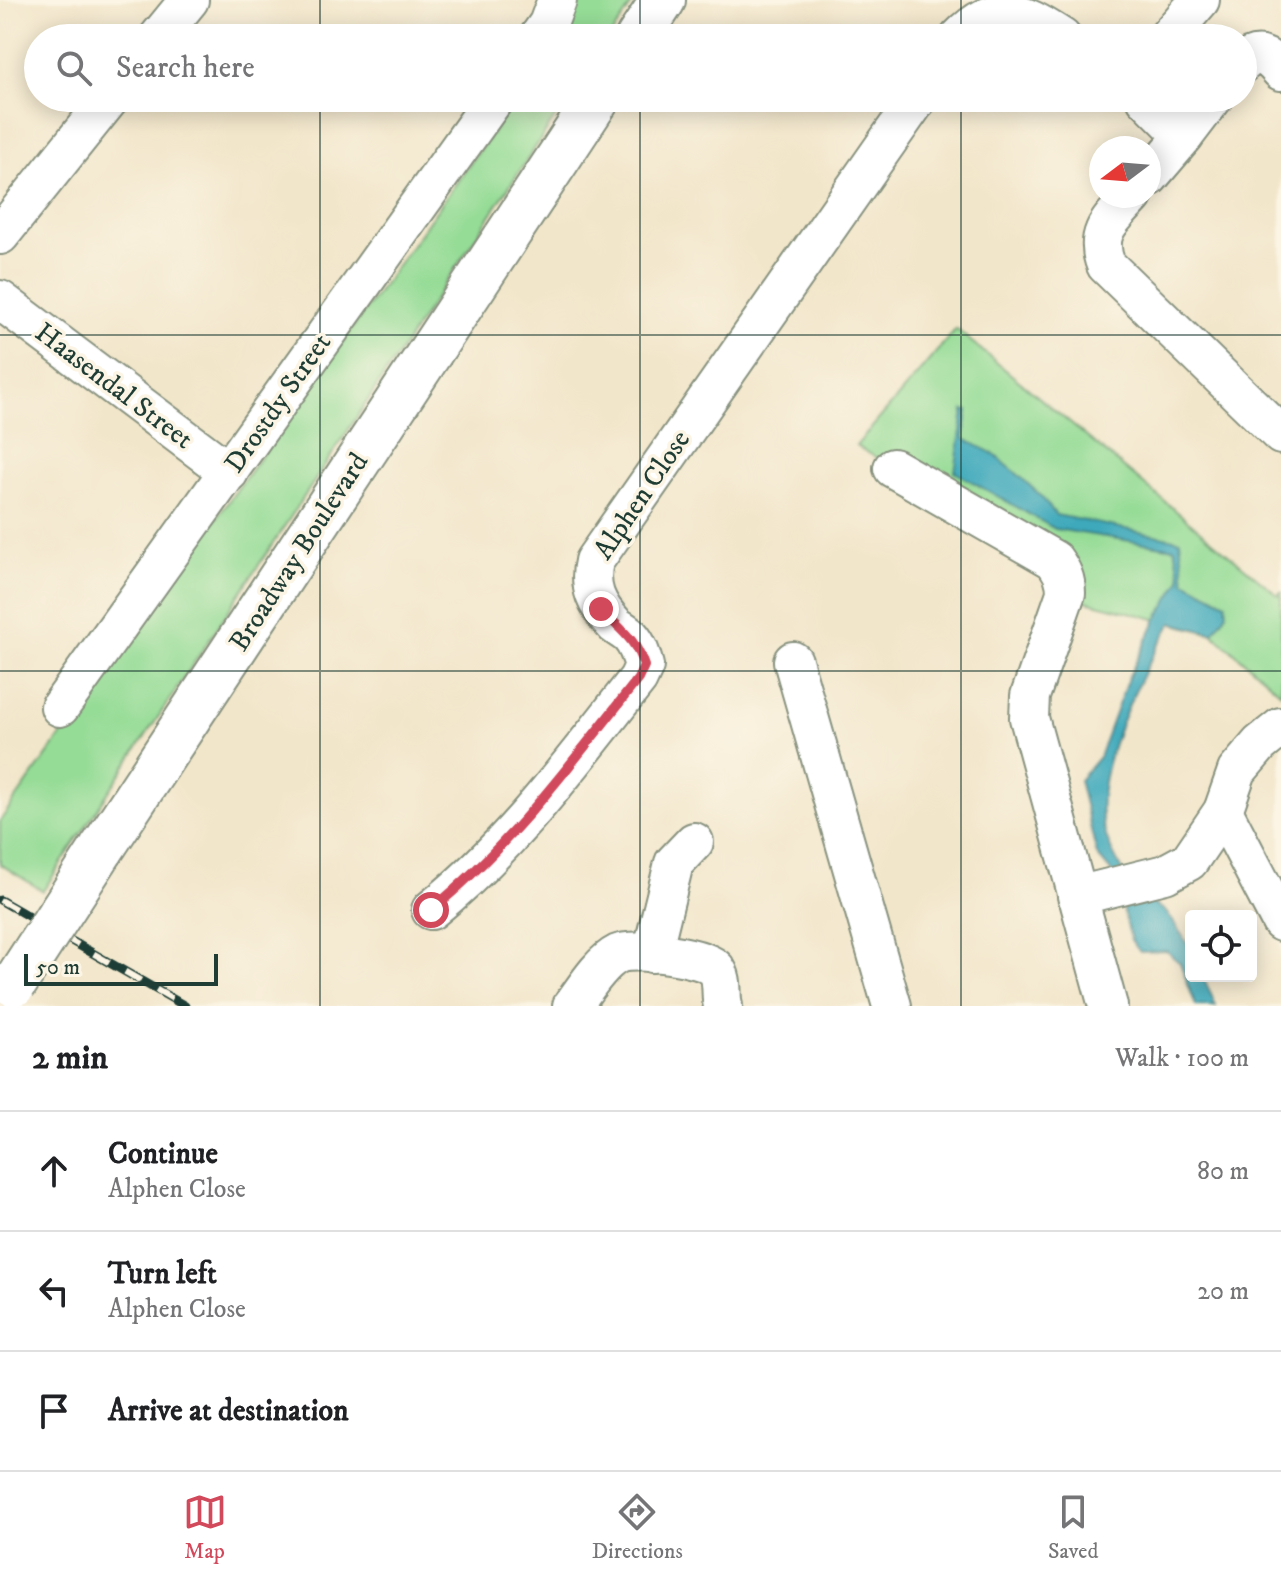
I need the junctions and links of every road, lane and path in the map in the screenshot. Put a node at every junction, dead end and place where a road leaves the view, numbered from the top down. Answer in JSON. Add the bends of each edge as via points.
{"nodes":[{"id":1,"x":189,"y":0,"type":"edge"},
{"id":2,"x":557,"y":0,"type":"edge"},
{"id":3,"x":663,"y":0,"type":"edge"},
{"id":4,"x":1200,"y":0,"type":"edge"},
{"id":5,"x":169,"y":24,"type":"edge"},
{"id":6,"x":548,"y":24,"type":"edge"},
{"id":7,"x":647,"y":24,"type":"edge"},
{"id":8,"x":970,"y":24,"type":"edge"},
{"id":9,"x":1038,"y":24,"type":"edge"},
{"id":10,"x":1179,"y":24,"type":"edge"},
{"id":11,"x":1257,"y":55,"type":"edge"},
{"id":12,"x":1281,"y":71,"type":"edge"},
{"id":13,"x":99,"y":112,"type":"edge"},
{"id":14,"x":485,"y":112,"type":"edge"},
{"id":15,"x":589,"y":112,"type":"edge"},
{"id":16,"x":908,"y":112,"type":"edge"},
{"id":17,"x":1160,"y":112,"type":"edge"},
{"id":18,"x":1202,"y":112,"type":"edge"},
{"id":19,"x":1184,"y":136,"type":"junction"},
{"id":20,"x":1161,"y":163,"type":"edge"},
{"id":21,"x":1122,"y":208,"type":"edge"},
{"id":22,"x":0,"y":235,"type":"edge"},
{"id":23,"x":0,"y":300,"type":"edge"},
{"id":24,"x":1281,"y":435,"type":"edge"},
{"id":25,"x":893,"y":468,"type":"dead end"},
{"id":26,"x":229,"y":472,"type":"junction"},
{"id":27,"x":793,"y":661,"type":"dead end"},
{"id":28,"x":60,"y":707,"type":"dead end"},
{"id":29,"x":1281,"y":727,"type":"edge"},
{"id":30,"x":1223,"y":811,"type":"junction"},
{"id":31,"x":694,"y":842,"type":"dead end"},
{"id":32,"x":1110,"y":888,"type":"junction"},
{"id":33,"x":431,"y":910,"type":"dead end"},
{"id":34,"x":1281,"y":922,"type":"edge"},
{"id":35,"x":652,"y":953,"type":"junction"},
{"id":36,"x":7,"y":994,"type":"edge"},
{"id":37,"x":722,"y":1005,"type":"edge"},
{"id":38,"x":572,"y":1006,"type":"edge"},
{"id":39,"x":892,"y":1006,"type":"edge"},
{"id":40,"x":1108,"y":1006,"type":"edge"}],
"edges":[{"from":1,"to":5,"type":"street"},
{"from":2,"to":6,"type":"street"},
{"from":3,"to":7,"type":"main road"},
{"from":4,"to":10,"type":"street"},
{"from":8,"to":9,"type":"street","via":[[978,14],[1008,6]]},
{"from":11,"to":12,"type":"street"},
{"from":13,"to":22,"type":"street"},
{"from":14,"to":26,"type":"street","name":"Drostdy Street"},
{"from":15,"to":36,"type":"main road","name":"Broadway Boulevard","bridge":true},
{"from":16,"to":33,"type":"street","name":"Alphen Close","via":[[594,561],[594,598],[639,648],[644,666],[638,679],[539,805]]},
{"from":17,"to":19,"type":"street"},
{"from":18,"to":19,"type":"street"},
{"from":19,"to":20,"type":"street"},
{"from":21,"to":24,"type":"street","via":[[1103,230],[1106,265]]},
{"from":23,"to":26,"type":"street","name":"Haasendal Street"},
{"from":25,"to":32,"type":"street","via":[[1054,560],[1061,570],[1066,593],[1028,707]]},
{"from":26,"to":28,"type":"street","name":"Drostdy Street"},
{"from":27,"to":39,"type":"street"},
{"from":29,"to":30,"type":"street","via":[[1237,771]]},
{"from":30,"to":32,"type":"street","via":[[1178,869]]},
{"from":30,"to":34,"type":"street"},
{"from":31,"to":35,"type":"street","via":[[674,863]]},
{"from":32,"to":40,"type":"street"},
{"from":35,"to":37,"type":"street","via":[[710,964],[720,977]]},
{"from":35,"to":38,"type":"street","via":[[618,954]]}]}
